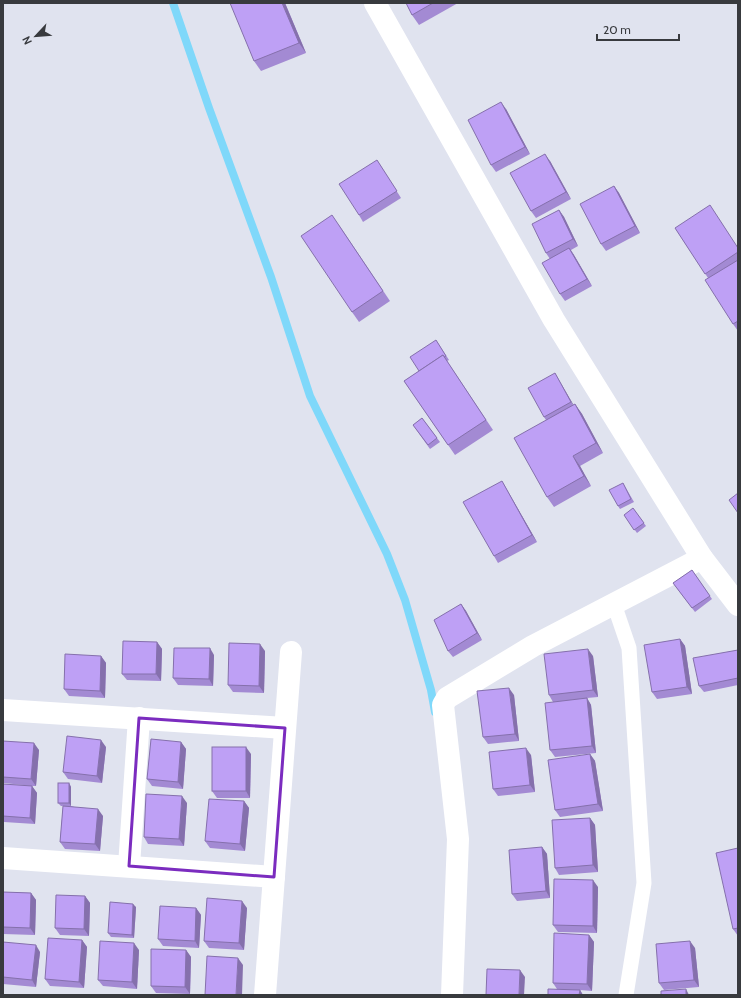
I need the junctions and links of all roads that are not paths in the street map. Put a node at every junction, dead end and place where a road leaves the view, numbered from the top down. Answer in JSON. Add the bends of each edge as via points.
{"nodes":[{"id":1,"x":375,"y":3,"type":"edge"},
{"id":2,"x":702,"y":558,"type":"junction"},
{"id":3,"x":614,"y":604,"type":"junction"},
{"id":4,"x":738,"y":605,"type":"edge"},
{"id":5,"x":290,"y":652,"type":"dead end"},
{"id":6,"x":3,"y":710,"type":"edge"},
{"id":7,"x":139,"y":718,"type":"junction"},
{"id":8,"x":285,"y":728,"type":"junction"},
{"id":9,"x":3,"y":858,"type":"edge"},
{"id":10,"x":129,"y":866,"type":"junction"},
{"id":11,"x":274,"y":877,"type":"junction"},
{"id":12,"x":265,"y":995,"type":"edge"},
{"id":13,"x":452,"y":995,"type":"edge"},
{"id":14,"x":626,"y":995,"type":"edge"}],
"edges":[{"from":1,"to":2,"type":"street","via":[[554,320]]},
{"from":2,"to":3,"type":"street"},
{"from":2,"to":4,"type":"street"},
{"from":3,"to":13,"type":"street","via":[[533,646],[447,698],[443,705],[458,840]]},
{"from":3,"to":14,"type":"lane","via":[[628,648],[644,883]]},
{"from":5,"to":8,"type":"street"},
{"from":6,"to":7,"type":"street"},
{"from":7,"to":8,"type":"street"},
{"from":7,"to":10,"type":"street"},
{"from":8,"to":11,"type":"street"},
{"from":9,"to":10,"type":"street"},
{"from":10,"to":11,"type":"street"},
{"from":11,"to":12,"type":"street"}]}
